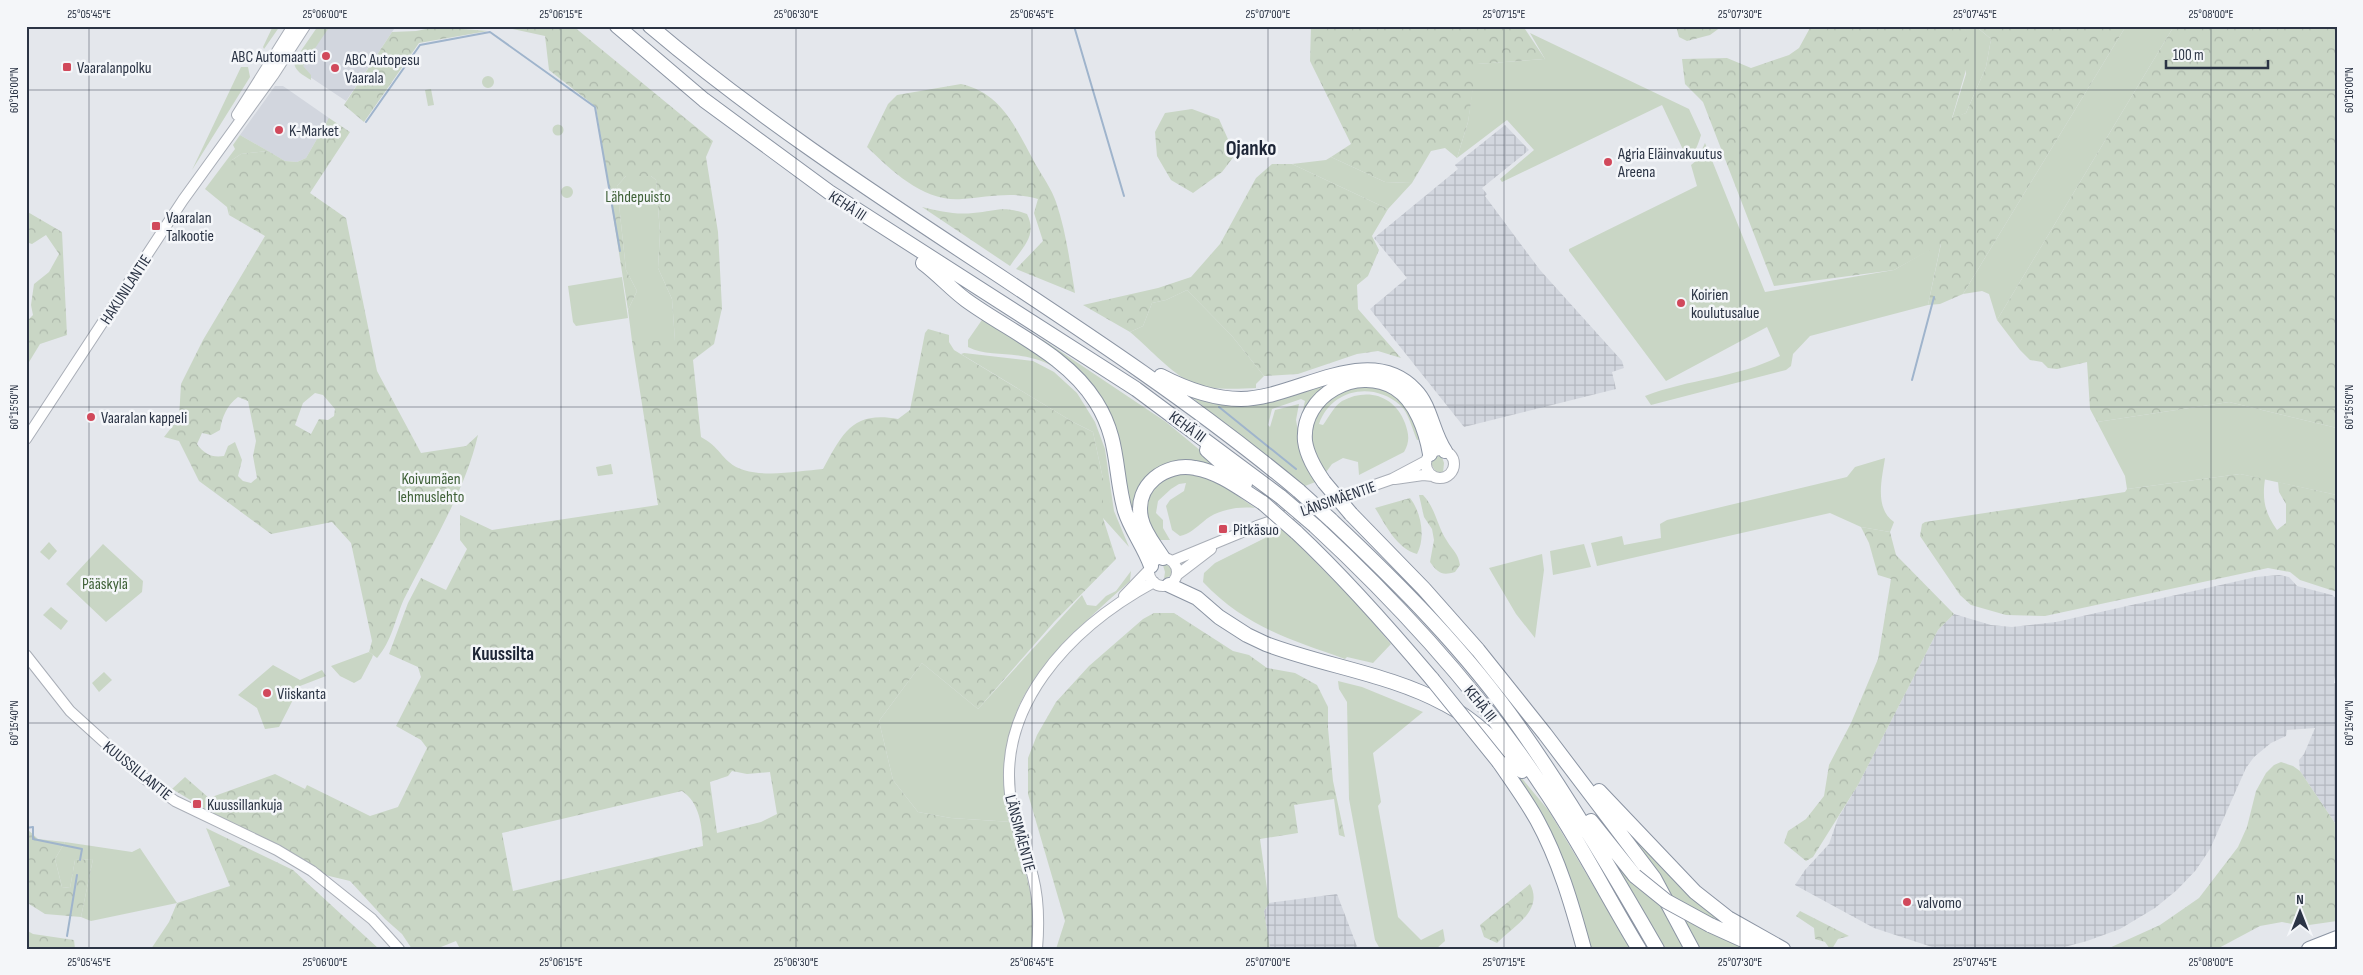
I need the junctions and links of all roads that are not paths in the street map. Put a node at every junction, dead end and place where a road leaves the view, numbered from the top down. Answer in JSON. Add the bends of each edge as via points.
{"nodes":[{"id":1,"x":293,"y":26,"type":"edge"},
{"id":2,"x":305,"y":26,"type":"edge"},
{"id":3,"x":605,"y":26,"type":"edge"},
{"id":4,"x":617,"y":26,"type":"edge"},
{"id":5,"x":650,"y":26,"type":"edge"},
{"id":6,"x":660,"y":26,"type":"edge"},
{"id":7,"x":676,"y":48,"type":"junction"},
{"id":8,"x":651,"y":57,"type":"junction"},
{"id":9,"x":225,"y":139,"type":"junction"},
{"id":10,"x":829,"y":192,"type":"junction"},
{"id":11,"x":1122,"y":358,"type":"junction"},
{"id":12,"x":1108,"y":372,"type":"junction"},
{"id":13,"x":26,"y":439,"type":"edge"},
{"id":14,"x":1446,"y":450,"type":"junction"},
{"id":15,"x":1428,"y":458,"type":"junction"},
{"id":16,"x":1433,"y":476,"type":"junction"},
{"id":17,"x":1392,"y":479,"type":"junction"},
{"id":18,"x":1263,"y":503,"type":"junction"},
{"id":19,"x":1229,"y":538,"type":"junction"},
{"id":20,"x":1168,"y":559,"type":"junction"},
{"id":21,"x":1150,"y":568,"type":"junction"},
{"id":22,"x":1173,"y":580,"type":"junction"},
{"id":23,"x":1154,"y":582,"type":"junction"},
{"id":24,"x":1115,"y":606,"type":"junction"},
{"id":25,"x":26,"y":655,"type":"edge"},
{"id":26,"x":1519,"y":728,"type":"junction"},
{"id":27,"x":1545,"y":734,"type":"junction"},
{"id":28,"x":1563,"y":817,"type":"junction"},
{"id":29,"x":1566,"y":888,"type":"junction"},
{"id":30,"x":2337,"y":938,"type":"edge"},
{"id":31,"x":400,"y":949,"type":"edge"},
{"id":32,"x":1037,"y":949,"type":"edge"},
{"id":33,"x":1577,"y":949,"type":"edge"},
{"id":34,"x":1584,"y":949,"type":"edge"},
{"id":35,"x":1639,"y":949,"type":"edge"},
{"id":36,"x":1657,"y":949,"type":"edge"},
{"id":37,"x":1692,"y":949,"type":"edge"},
{"id":38,"x":1764,"y":949,"type":"edge"},
{"id":39,"x":1782,"y":949,"type":"edge"},
{"id":40,"x":2309,"y":949,"type":"edge"}],
"edges":[{"from":1,"to":9,"type":"main road","name":"HAKUNILANTIE"},
{"from":2,"to":9,"type":"main road","name":"HAKUNILANTIE"},
{"from":3,"to":8,"type":"highway","via":[[627,45]]},
{"from":4,"to":8,"type":"highway","name":"KEHÄ III"},
{"from":5,"to":7,"type":"highway","name":"KEHÄ III"},
{"from":6,"to":7,"type":"highway"},
{"from":7,"to":11,"type":"highway","name":"KEHÄ III","via":[[756,112],[825,161]]},
{"from":8,"to":10,"type":"highway","name":"KEHÄ III"},
{"from":9,"to":13,"type":"main road","name":"HAKUNILANTIE"},
{"from":10,"to":12,"type":"highway","name":"KEHÄ III"},
{"from":10,"to":21,"type":"highway","via":[[863,223],[940,276],[965,299],[1064,364],[1081,381],[1102,412],[1111,434],[1125,511],[1145,550]]},
{"from":11,"to":14,"type":"highway","via":[[1190,390],[1240,399],[1274,395],[1349,371],[1380,371],[1399,378],[1415,390]]},
{"from":11,"to":26,"type":"highway","name":"KEHÄ III","bridge":true,"via":[[1219,427],[1331,520],[1425,614]]},
{"from":12,"to":18,"type":"highway","via":[[1189,435]]},
{"from":12,"to":28,"type":"highway","name":"KEHÄ III","bridge":true,"via":[[1195,431],[1281,497],[1379,588],[1442,656],[1512,743]]},
{"from":14,"to":15,"type":"main road","via":[[1435,451]]},
{"from":14,"to":16,"type":"main road","via":[[1453,456],[1453,470],[1442,478]]},
{"from":15,"to":16,"type":"main road","via":[[1427,470]]},
{"from":15,"to":17,"type":"main road","name":"LÄNSIMÄENTIE"},
{"from":15,"to":27,"type":"highway","bridge":true,"via":[[1414,407],[1402,393],[1388,384],[1359,380],[1345,383],[1322,398],[1307,423],[1307,448],[1314,468],[1324,482],[1472,643]]},
{"from":16,"to":17,"type":"main road","name":"LÄNSIMÄENTIE"},
{"from":17,"to":19,"type":"main road","name":"LÄNSIMÄENTIE"},
{"from":18,"to":20,"type":"highway","via":[[1205,470],[1186,466],[1160,473],[1149,484],[1140,508],[1143,525]]},
{"from":18,"to":29,"type":"highway","bridge":true,"via":[[1325,559],[1376,614],[1499,762],[1536,820]]},
{"from":19,"to":20,"type":"main road","name":"LÄNSIMÄENTIE"},
{"from":19,"to":22,"type":"main road","name":"LÄNSIMÄENTIE","via":[[1201,555]]},
{"from":20,"to":21,"type":"main road","via":[[1158,559]]},
{"from":20,"to":22,"type":"main road","via":[[1176,565]]},
{"from":21,"to":23,"type":"main road"},
{"from":21,"to":24,"type":"main road","name":"LÄNSIMÄENTIE"},
{"from":22,"to":23,"type":"main road","via":[[1160,586]]},
{"from":22,"to":28,"type":"highway","via":[[1219,617],[1266,644],[1400,685],[1446,704],[1498,744]]},
{"from":23,"to":24,"type":"main road","name":"LÄNSIMÄENTIE"},
{"from":24,"to":32,"type":"main road","name":"LÄNSIMÄENTIE","via":[[1091,623],[1037,682],[1018,720],[1010,751],[1009,782],[1013,812],[1036,890]]},
{"from":25,"to":31,"type":"main road","name":"KUUSSILLANTIE","via":[[76,716],[165,794],[277,850],[327,882],[372,918]]},
{"from":26,"to":36,"type":"highway","name":"KEHÄ III","via":[[1573,808]]},
{"from":26,"to":38,"type":"highway","bridge":true,"via":[[1536,745],[1599,833],[1635,876],[1666,901]]},
{"from":27,"to":37,"type":"highway","via":[[1654,878]]},
{"from":27,"to":39,"type":"highway","via":[[1695,892],[1728,918]]},
{"from":28,"to":35,"type":"highway","name":"KEHÄ III"},
{"from":29,"to":33,"type":"highway"},
{"from":29,"to":34,"type":"highway"},
{"from":30,"to":40,"type":"highway"}]}
